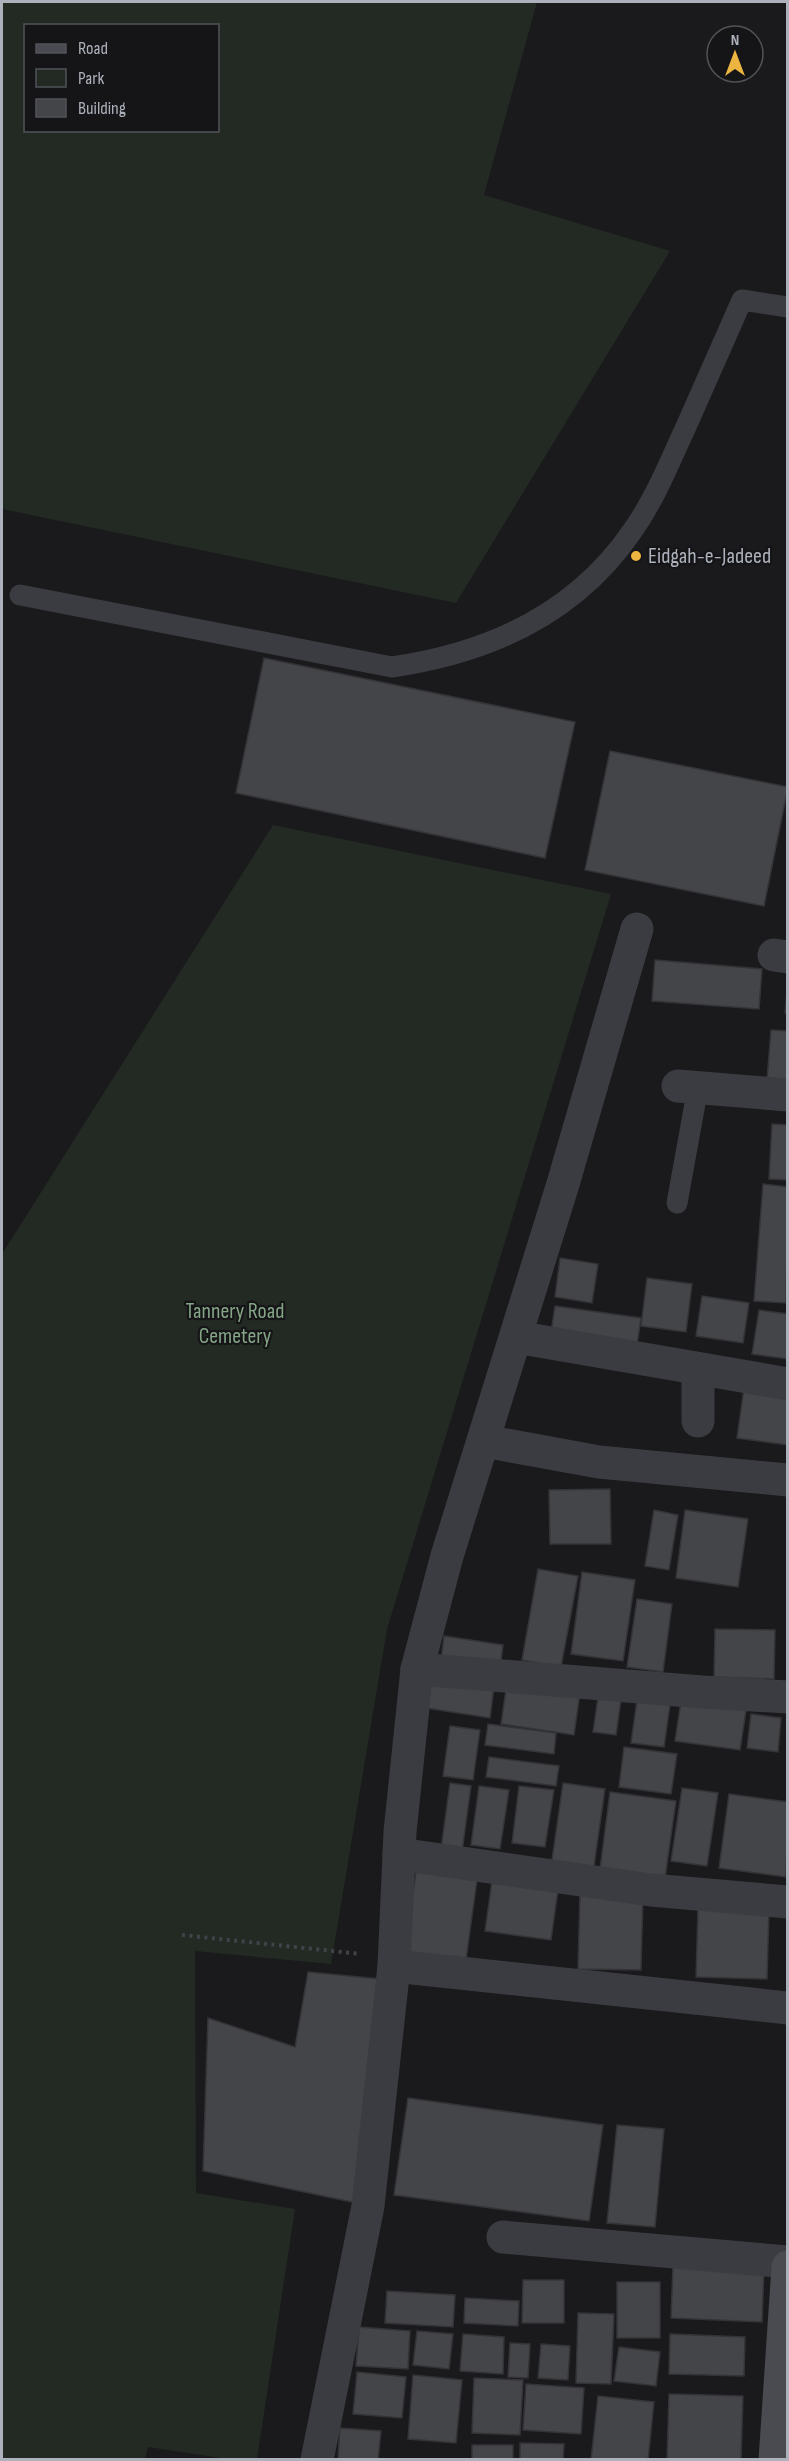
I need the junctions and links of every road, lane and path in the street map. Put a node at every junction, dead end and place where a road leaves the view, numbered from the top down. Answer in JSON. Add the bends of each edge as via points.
{"nodes":[{"id":1,"x":788,"y":307,"type":"edge"},
{"id":2,"x":20,"y":595,"type":"dead end"},
{"id":3,"x":637,"y":928,"type":"dead end"},
{"id":4,"x":688,"y":1087,"type":"joint"},
{"id":5,"x":788,"y":1095,"type":"edge"},
{"id":6,"x":677,"y":1203,"type":"dead end"},
{"id":7,"x":516,"y":1337,"type":"junction"},
{"id":8,"x":698,"y":1369,"type":"junction"},
{"id":9,"x":788,"y":1384,"type":"edge"},
{"id":10,"x":698,"y":1421,"type":"dead end"},
{"id":11,"x":484,"y":1441,"type":"junction"},
{"id":12,"x":788,"y":1480,"type":"edge"},
{"id":13,"x":417,"y":1669,"type":"junction"},
{"id":14,"x":788,"y":1696,"type":"edge"},
{"id":15,"x":399,"y":1854,"type":"junction"},
{"id":16,"x":788,"y":1902,"type":"edge"},
{"id":17,"x":182,"y":1935,"type":"dead end"},
{"id":18,"x":394,"y":1962,"type":"junction"},
{"id":19,"x":788,"y":2008,"type":"edge"},
{"id":20,"x":503,"y":2237,"type":"dead end"},
{"id":21,"x":788,"y":2262,"type":"edge"},
{"id":22,"x":788,"y":2267,"type":"edge"},
{"id":23,"x":786,"y":2312,"type":"edge"},
{"id":24,"x":317,"y":2460,"type":"edge"},
{"id":25,"x":775,"y":2460,"type":"edge"}],
"edges":[{"from":1,"to":2,"type":"lane","via":[[742,300],[654,497],[608,562],[548,613],[475,650],[392,667]]},
{"from":3,"to":7,"type":"street"},
{"from":4,"to":5,"type":"street"},
{"from":4,"to":6,"type":"lane"},
{"from":7,"to":8,"type":"street"},
{"from":7,"to":11,"type":"street"},
{"from":8,"to":9,"type":"street"},
{"from":8,"to":10,"type":"street"},
{"from":11,"to":12,"type":"street","via":[[599,1462]]},
{"from":11,"to":13,"type":"street","via":[[447,1556]]},
{"from":13,"to":14,"type":"street"},
{"from":13,"to":15,"type":"street"},
{"from":15,"to":16,"type":"street","via":[[651,1890]]},
{"from":15,"to":18,"type":"street"},
{"from":17,"to":18,"type":"path"},
{"from":18,"to":19,"type":"street"},
{"from":18,"to":24,"type":"street","via":[[368,2206]]},
{"from":20,"to":21,"type":"street"},
{"from":22,"to":23,"type":"main road"},
{"from":23,"to":25,"type":"main road"}]}
